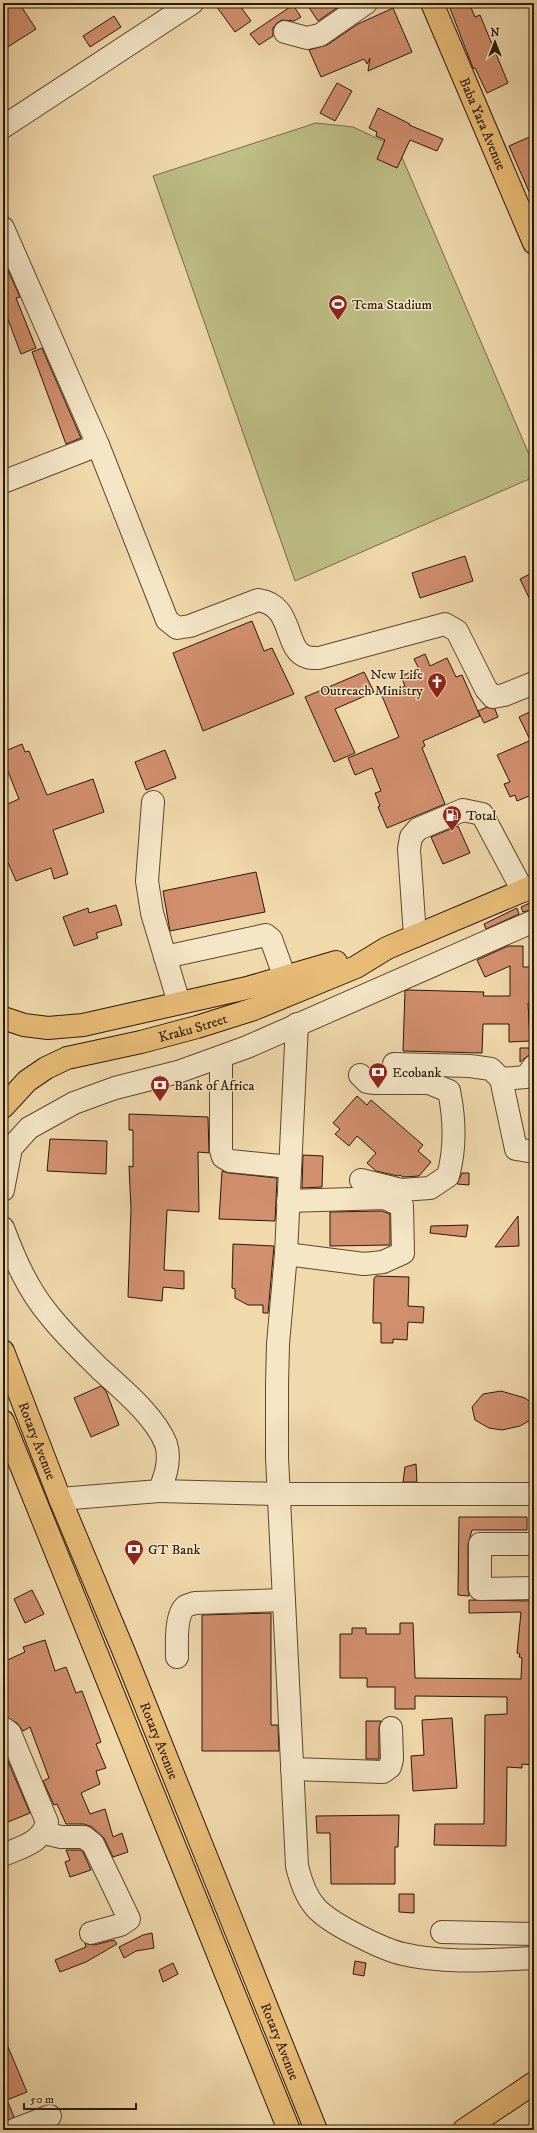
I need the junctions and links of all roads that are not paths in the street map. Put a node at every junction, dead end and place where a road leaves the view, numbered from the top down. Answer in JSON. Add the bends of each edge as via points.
{"nodes":[{"id":1,"x":366,"y":3,"type":"edge"},
{"id":2,"x":432,"y":3,"type":"edge"},
{"id":3,"x":179,"y":6,"type":"edge"},
{"id":4,"x":285,"y":32,"type":"dead end"},
{"id":5,"x":5,"y":119,"type":"edge"},
{"id":6,"x":3,"y":228,"type":"edge"},
{"id":7,"x":534,"y":244,"type":"edge"},
{"id":8,"x":98,"y":445,"type":"junction"},
{"id":9,"x":3,"y":482,"type":"edge"},
{"id":10,"x":534,"y":683,"type":"edge"},
{"id":11,"x":153,"y":802,"type":"dead end"},
{"id":12,"x":529,"y":888,"type":"edge"},
{"id":13,"x":534,"y":921,"type":"edge"},
{"id":14,"x":415,"y":936,"type":"junction"},
{"id":15,"x":387,"y":948,"type":"junction"},
{"id":16,"x":165,"y":957,"type":"junction"},
{"id":17,"x":285,"y":978,"type":"junction"},
{"id":18,"x":180,"y":1003,"type":"junction"},
{"id":19,"x":3,"y":1018,"type":"edge"},
{"id":20,"x":297,"y":1024,"type":"junction"},
{"id":21,"x":221,"y":1057,"type":"junction"},
{"id":22,"x":394,"y":1064,"type":"dead end"},
{"id":23,"x":534,"y":1066,"type":"edge"},
{"id":24,"x":360,"y":1075,"type":"dead end"},
{"id":25,"x":501,"y":1079,"type":"junction"},
{"id":26,"x":3,"y":1107,"type":"edge"},
{"id":27,"x":534,"y":1152,"type":"edge"},
{"id":28,"x":290,"y":1167,"type":"junction"},
{"id":29,"x":361,"y":1180,"type":"dead end"},
{"id":30,"x":3,"y":1190,"type":"edge"},
{"id":31,"x":288,"y":1201,"type":"junction"},
{"id":32,"x":3,"y":1228,"type":"edge"},
{"id":33,"x":286,"y":1254,"type":"junction"},
{"id":34,"x":3,"y":1351,"type":"edge"},
{"id":35,"x":3,"y":1421,"type":"edge"},
{"id":36,"x":159,"y":1491,"type":"junction"},
{"id":37,"x":279,"y":1494,"type":"junction"},
{"id":38,"x":534,"y":1494,"type":"edge"},
{"id":39,"x":60,"y":1499,"type":"junction"},
{"id":40,"x":534,"y":1544,"type":"edge"},
{"id":41,"x":534,"y":1588,"type":"edge"},
{"id":42,"x":284,"y":1600,"type":"junction"},
{"id":43,"x":124,"y":1652,"type":"junction"},
{"id":44,"x":177,"y":1657,"type":"dead end"},
{"id":45,"x":100,"y":1661,"type":"junction"},
{"id":46,"x":3,"y":1728,"type":"edge"},
{"id":47,"x":391,"y":1728,"type":"dead end"},
{"id":48,"x":292,"y":1769,"type":"junction"},
{"id":49,"x":44,"y":1833,"type":"junction"},
{"id":50,"x":3,"y":1854,"type":"edge"},
{"id":51,"x":442,"y":1932,"type":"dead end"},
{"id":52,"x":91,"y":1933,"type":"dead end"},
{"id":53,"x":534,"y":1934,"type":"edge"},
{"id":54,"x":534,"y":1958,"type":"edge"},
{"id":55,"x":534,"y":2082,"type":"edge"},
{"id":56,"x":50,"y":2116,"type":"dead end"},
{"id":57,"x":14,"y":2130,"type":"edge"},
{"id":58,"x":289,"y":2130,"type":"edge"},
{"id":59,"x":316,"y":2130,"type":"edge"},
{"id":60,"x":464,"y":2130,"type":"edge"}],
"edges":[{"from":1,"to":4,"type":"street","via":[[320,35],[308,38]]},
{"from":2,"to":7,"type":"main road","name":"Baba Yara Avenue"},
{"from":3,"to":5,"type":"street"},
{"from":6,"to":8,"type":"street"},
{"from":8,"to":9,"type":"street"},
{"from":8,"to":10,"type":"street","via":[[167,620],[177,628],[190,626],[258,600],[269,601],[277,606],[298,652],[306,657],[319,658],[445,624],[457,631],[486,689],[493,697]]},
{"from":11,"to":16,"type":"street","via":[[147,881],[152,913]]},
{"from":12,"to":14,"type":"main road","name":"Kraku Street"},
{"from":12,"to":14,"type":"street","via":[[482,814],[463,810],[418,829],[411,837],[409,849]]},
{"from":13,"to":20,"type":"street"},
{"from":14,"to":15,"type":"main road","name":"Kraku Street"},
{"from":15,"to":17,"type":"main road","name":"Kraku Street"},
{"from":15,"to":26,"type":"main road","name":"Kraku Street","via":[[356,967],[254,1009],[141,1042],[67,1058],[27,1081]]},
{"from":16,"to":17,"type":"street","via":[[266,935],[271,939]]},
{"from":16,"to":18,"type":"street"},
{"from":17,"to":18,"type":"main road","name":"Kraku Street"},
{"from":18,"to":19,"type":"main road","name":"Kraku Street","via":[[83,1025],[48,1028]]},
{"from":20,"to":21,"type":"street"},
{"from":20,"to":28,"type":"street"},
{"from":21,"to":28,"type":"street","via":[[223,1157],[230,1162]]},
{"from":21,"to":30,"type":"street","via":[[178,1072],[116,1088],[81,1100],[48,1116],[29,1128],[11,1148]]},
{"from":22,"to":25,"type":"street","via":[[491,1068]]},
{"from":23,"to":25,"type":"street","via":[[526,1077]]},
{"from":24,"to":29,"type":"street","via":[[367,1082],[429,1083],[449,1091],[455,1121],[453,1158],[448,1176],[430,1188],[401,1190]]},
{"from":25,"to":27,"type":"street","via":[[516,1149]]},
{"from":28,"to":31,"type":"street"},
{"from":31,"to":33,"type":"street"},
{"from":31,"to":33,"type":"street","via":[[385,1198],[402,1206],[403,1253],[383,1262],[364,1264]]},
{"from":32,"to":36,"type":"street","via":[[30,1290],[50,1316],[132,1399],[160,1432],[168,1460],[166,1476]]},
{"from":33,"to":37,"type":"street","via":[[278,1344]]},
{"from":34,"to":39,"type":"main road","name":"Rotary Avenue"},
{"from":35,"to":45,"type":"main road","name":"Rotary Avenue"},
{"from":36,"to":37,"type":"street"},
{"from":36,"to":39,"type":"street"},
{"from":37,"to":38,"type":"street"},
{"from":37,"to":42,"type":"street"},
{"from":39,"to":43,"type":"main road","name":"Rotary Avenue"},
{"from":40,"to":41,"type":"street","via":[[480,1544],[480,1589]]},
{"from":42,"to":44,"type":"street","via":[[195,1603],[185,1606],[178,1626]]},
{"from":42,"to":48,"type":"street"},
{"from":43,"to":45,"type":"main road"},
{"from":43,"to":59,"type":"main road","name":"Rotary Avenue"},
{"from":45,"to":58,"type":"main road","name":"Rotary Avenue"},
{"from":46,"to":49,"type":"street","via":[[10,1732],[47,1822]]},
{"from":47,"to":48,"type":"street","via":[[392,1759],[390,1767],[383,1772]]},
{"from":48,"to":54,"type":"street","via":[[297,1866],[302,1888],[315,1908],[349,1931],[376,1945],[402,1954],[444,1960]]},
{"from":49,"to":50,"type":"street","via":[[34,1841]]},
{"from":49,"to":52,"type":"street","via":[[61,1837],[84,1837],[92,1844],[125,1909],[129,1919],[120,1925]]},
{"from":51,"to":53,"type":"street"},
{"from":55,"to":60,"type":"main road"},
{"from":56,"to":57,"type":"street"}]}
